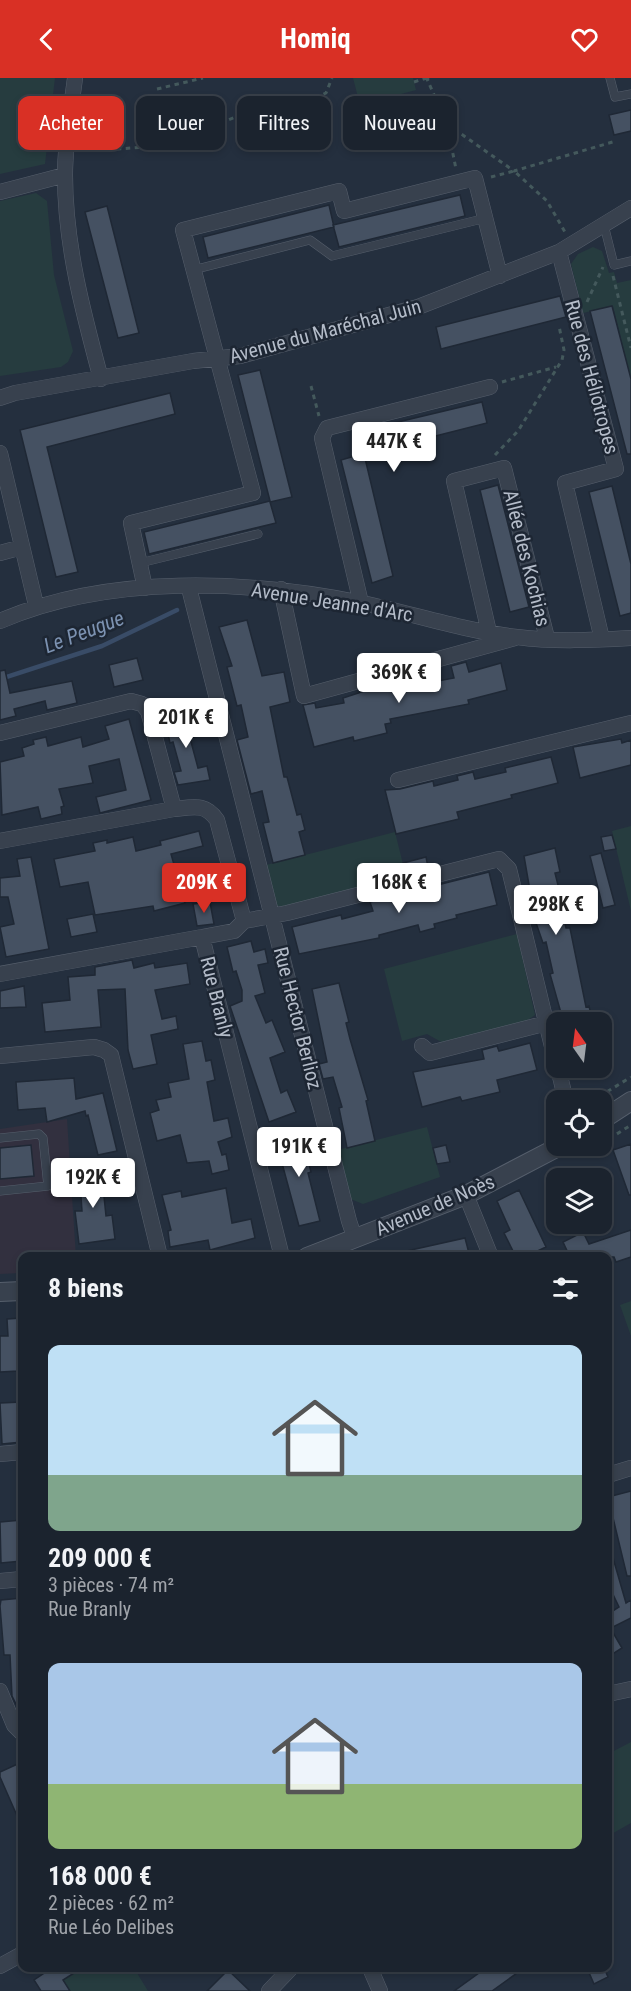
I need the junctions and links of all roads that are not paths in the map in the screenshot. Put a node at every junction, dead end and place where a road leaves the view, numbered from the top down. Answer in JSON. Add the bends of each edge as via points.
{"nodes":[{"id":1,"x":75,"y":78,"type":"edge"},
{"id":2,"x":610,"y":78,"type":"edge"},
{"id":3,"x":631,"y":94,"type":"edge"},
{"id":4,"x":65,"y":175,"type":"junction"},
{"id":5,"x":0,"y":192,"type":"edge"},
{"id":6,"x":631,"y":208,"type":"edge"},
{"id":7,"x":486,"y":218,"type":"junction"},
{"id":8,"x":604,"y":225,"type":"junction"},
{"id":9,"x":566,"y":248,"type":"junction"},
{"id":10,"x":631,"y":261,"type":"edge"},
{"id":11,"x":193,"y":270,"type":"junction"},
{"id":12,"x":500,"y":276,"type":"junction"},
{"id":13,"x":218,"y":360,"type":"junction"},
{"id":14,"x":101,"y":379,"type":"junction"},
{"id":15,"x":490,"y":387,"type":"road end"},
{"id":16,"x":0,"y":398,"type":"edge"},
{"id":17,"x":0,"y":453,"type":"edge"},
{"id":18,"x":258,"y":534,"type":"dead end"},
{"id":19,"x":22,"y":547,"type":"junction"},
{"id":20,"x":0,"y":553,"type":"edge"},
{"id":21,"x":140,"y":563,"type":"junction"},
{"id":22,"x":146,"y":588,"type":"junction"},
{"id":23,"x":189,"y":588,"type":"junction"},
{"id":24,"x":281,"y":589,"type":"junction"},
{"id":25,"x":361,"y":603,"type":"junction"},
{"id":26,"x":36,"y":605,"type":"junction"},
{"id":27,"x":0,"y":621,"type":"edge"},
{"id":28,"x":489,"y":632,"type":"junction"},
{"id":29,"x":518,"y":638,"type":"junction"},
{"id":30,"x":547,"y":638,"type":"junction"},
{"id":31,"x":631,"y":638,"type":"edge"},
{"id":32,"x":602,"y":639,"type":"junction"},
{"id":33,"x":631,"y":723,"type":"edge"},
{"id":34,"x":0,"y":734,"type":"edge"},
{"id":35,"x":398,"y":780,"type":"dead end"},
{"id":36,"x":174,"y":809,"type":"junction"},
{"id":37,"x":0,"y":841,"type":"edge"},
{"id":38,"x":272,"y":914,"type":"junction"},
{"id":39,"x":244,"y":921,"type":"junction"},
{"id":40,"x":202,"y":937,"type":"junction"},
{"id":41,"x":0,"y":974,"type":"edge"},
{"id":42,"x":546,"y":1019,"type":"edge"},
{"id":43,"x":546,"y":1023,"type":"edge"},
{"id":44,"x":422,"y":1046,"type":"dead end"},
{"id":45,"x":0,"y":1056,"type":"edge"},
{"id":46,"x":631,"y":1101,"type":"edge"},
{"id":47,"x":612,"y":1113,"type":"edge"},
{"id":48,"x":0,"y":1138,"type":"edge"},
{"id":49,"x":546,"y":1153,"type":"edge"},
{"id":50,"x":0,"y":1191,"type":"edge"},
{"id":51,"x":466,"y":1195,"type":"junction"},
{"id":52,"x":355,"y":1239,"type":"junction"},
{"id":53,"x":159,"y":1252,"type":"edge"},
{"id":54,"x":281,"y":1252,"type":"edge"},
{"id":55,"x":320,"y":1252,"type":"edge"},
{"id":56,"x":489,"y":1252,"type":"edge"},
{"id":57,"x":18,"y":1291,"type":"edge"},
{"id":58,"x":0,"y":1292,"type":"edge"},
{"id":59,"x":18,"y":1452,"type":"edge"},
{"id":60,"x":0,"y":1454,"type":"edge"},
{"id":61,"x":631,"y":1468,"type":"edge"},
{"id":62,"x":612,"y":1474,"type":"edge"},
{"id":63,"x":18,"y":1579,"type":"edge"},
{"id":64,"x":0,"y":1581,"type":"edge"},
{"id":65,"x":631,"y":1689,"type":"edge"},
{"id":66,"x":0,"y":1690,"type":"edge"},
{"id":67,"x":612,"y":1693,"type":"edge"},
{"id":68,"x":18,"y":1729,"type":"edge"},
{"id":69,"x":18,"y":1956,"type":"edge"},
{"id":70,"x":0,"y":1966,"type":"edge"},
{"id":71,"x":287,"y":1972,"type":"edge"},
{"id":72,"x":372,"y":1972,"type":"edge"},
{"id":73,"x":269,"y":1991,"type":"edge"},
{"id":74,"x":380,"y":1991,"type":"edge"}],
"edges":[{"from":1,"to":4,"type":"street"},
{"from":2,"to":3,"type":"lane","via":[[615,97]]},
{"from":4,"to":5,"type":"street"},
{"from":4,"to":14,"type":"street","via":[[71,256]]},
{"from":6,"to":8,"type":"street","name":"Avenue du Maréchal Juin"},
{"from":7,"to":11,"type":"lane","via":[[332,256],[310,240]]},
{"from":7,"to":11,"type":"street","via":[[475,178],[344,211],[339,191],[183,230]]},
{"from":7,"to":12,"type":"street"},
{"from":8,"to":9,"type":"street","name":"Avenue du Maréchal Juin"},
{"from":8,"to":10,"type":"lane","via":[[614,265]]},
{"from":9,"to":12,"type":"street","name":"Avenue du Maréchal Juin"},
{"from":9,"to":32,"type":"street","name":"Rue des Héliotropes","via":[[575,314],[616,469],[565,483]]},
{"from":11,"to":13,"type":"street"},
{"from":12,"to":13,"type":"street","name":"Avenue du Maréchal Juin","via":[[418,307]]},
{"from":13,"to":14,"type":"street","name":"Avenue du Maréchal Juin","via":[[193,361]]},
{"from":13,"to":21,"type":"street","via":[[253,493],[131,523]]},
{"from":14,"to":16,"type":"street","name":"Avenue du Maréchal Juin"},
{"from":15,"to":25,"type":"street","via":[[327,428],[322,438]]},
{"from":17,"to":19,"type":"street"},
{"from":18,"to":21,"type":"lane"},
{"from":19,"to":20,"type":"street"},
{"from":19,"to":26,"type":"street"},
{"from":21,"to":22,"type":"street"},
{"from":22,"to":23,"type":"street","name":"Avenue Jeanne d'Arc"},
{"from":22,"to":26,"type":"street","name":"Avenue Jeanne d'Arc"},
{"from":23,"to":24,"type":"street","name":"Avenue Jeanne d'Arc"},
{"from":23,"to":38,"type":"street","name":"Rue Hector Berlioz"},
{"from":24,"to":25,"type":"street","name":"Avenue Jeanne d'Arc"},
{"from":24,"to":29,"type":"street","via":[[304,696]]},
{"from":25,"to":28,"type":"street","name":"Avenue Jeanne d'Arc"},
{"from":26,"to":27,"type":"street","name":"Avenue Jeanne d'Arc"},
{"from":28,"to":29,"type":"street","name":"Avenue Jeanne d'Arc"},
{"from":28,"to":30,"type":"street","name":"Allée des Kochias","via":[[454,481],[504,468]]},
{"from":29,"to":30,"type":"street","name":"Avenue Jeanne d'Arc"},
{"from":30,"to":32,"type":"street","name":"Avenue Jeanne d'Arc"},
{"from":31,"to":32,"type":"street","name":"Avenue Jeanne d'Arc"},
{"from":33,"to":35,"type":"street"},
{"from":34,"to":36,"type":"street","via":[[131,701],[142,704],[148,711]]},
{"from":36,"to":37,"type":"street"},
{"from":36,"to":39,"type":"street","via":[[201,806],[209,809],[217,820]]},
{"from":38,"to":39,"type":"street","name":"Rue Branly"},
{"from":38,"to":42,"type":"street","name":"Rue Branly","via":[[499,859],[509,869]]},
{"from":38,"to":52,"type":"street","name":"Rue Hector Berlioz"},
{"from":39,"to":40,"type":"street","name":"Rue Branly","via":[[234,931]]},
{"from":40,"to":41,"type":"street"},
{"from":40,"to":54,"type":"street","name":"Rue Branly"},
{"from":43,"to":44,"type":"street","via":[[430,1053]]},
{"from":45,"to":53,"type":"street","via":[[94,1047],[111,1055]]},
{"from":46,"to":47,"type":"street"},
{"from":48,"to":50,"type":"lane","via":[[39,1134],[48,1186]]},
{"from":49,"to":51,"type":"street","name":"Avenue de Noès"},
{"from":51,"to":52,"type":"street","name":"Avenue de Noès"},
{"from":51,"to":56,"type":"street"},
{"from":52,"to":55,"type":"street","name":"Avenue de Noès"},
{"from":57,"to":58,"type":"street"},
{"from":59,"to":60,"type":"street"},
{"from":61,"to":62,"type":"street"},
{"from":63,"to":64,"type":"street"},
{"from":65,"to":67,"type":"street"},
{"from":66,"to":68,"type":"street"},
{"from":69,"to":70,"type":"street"},
{"from":71,"to":73,"type":"street"},
{"from":72,"to":74,"type":"street"}]}
